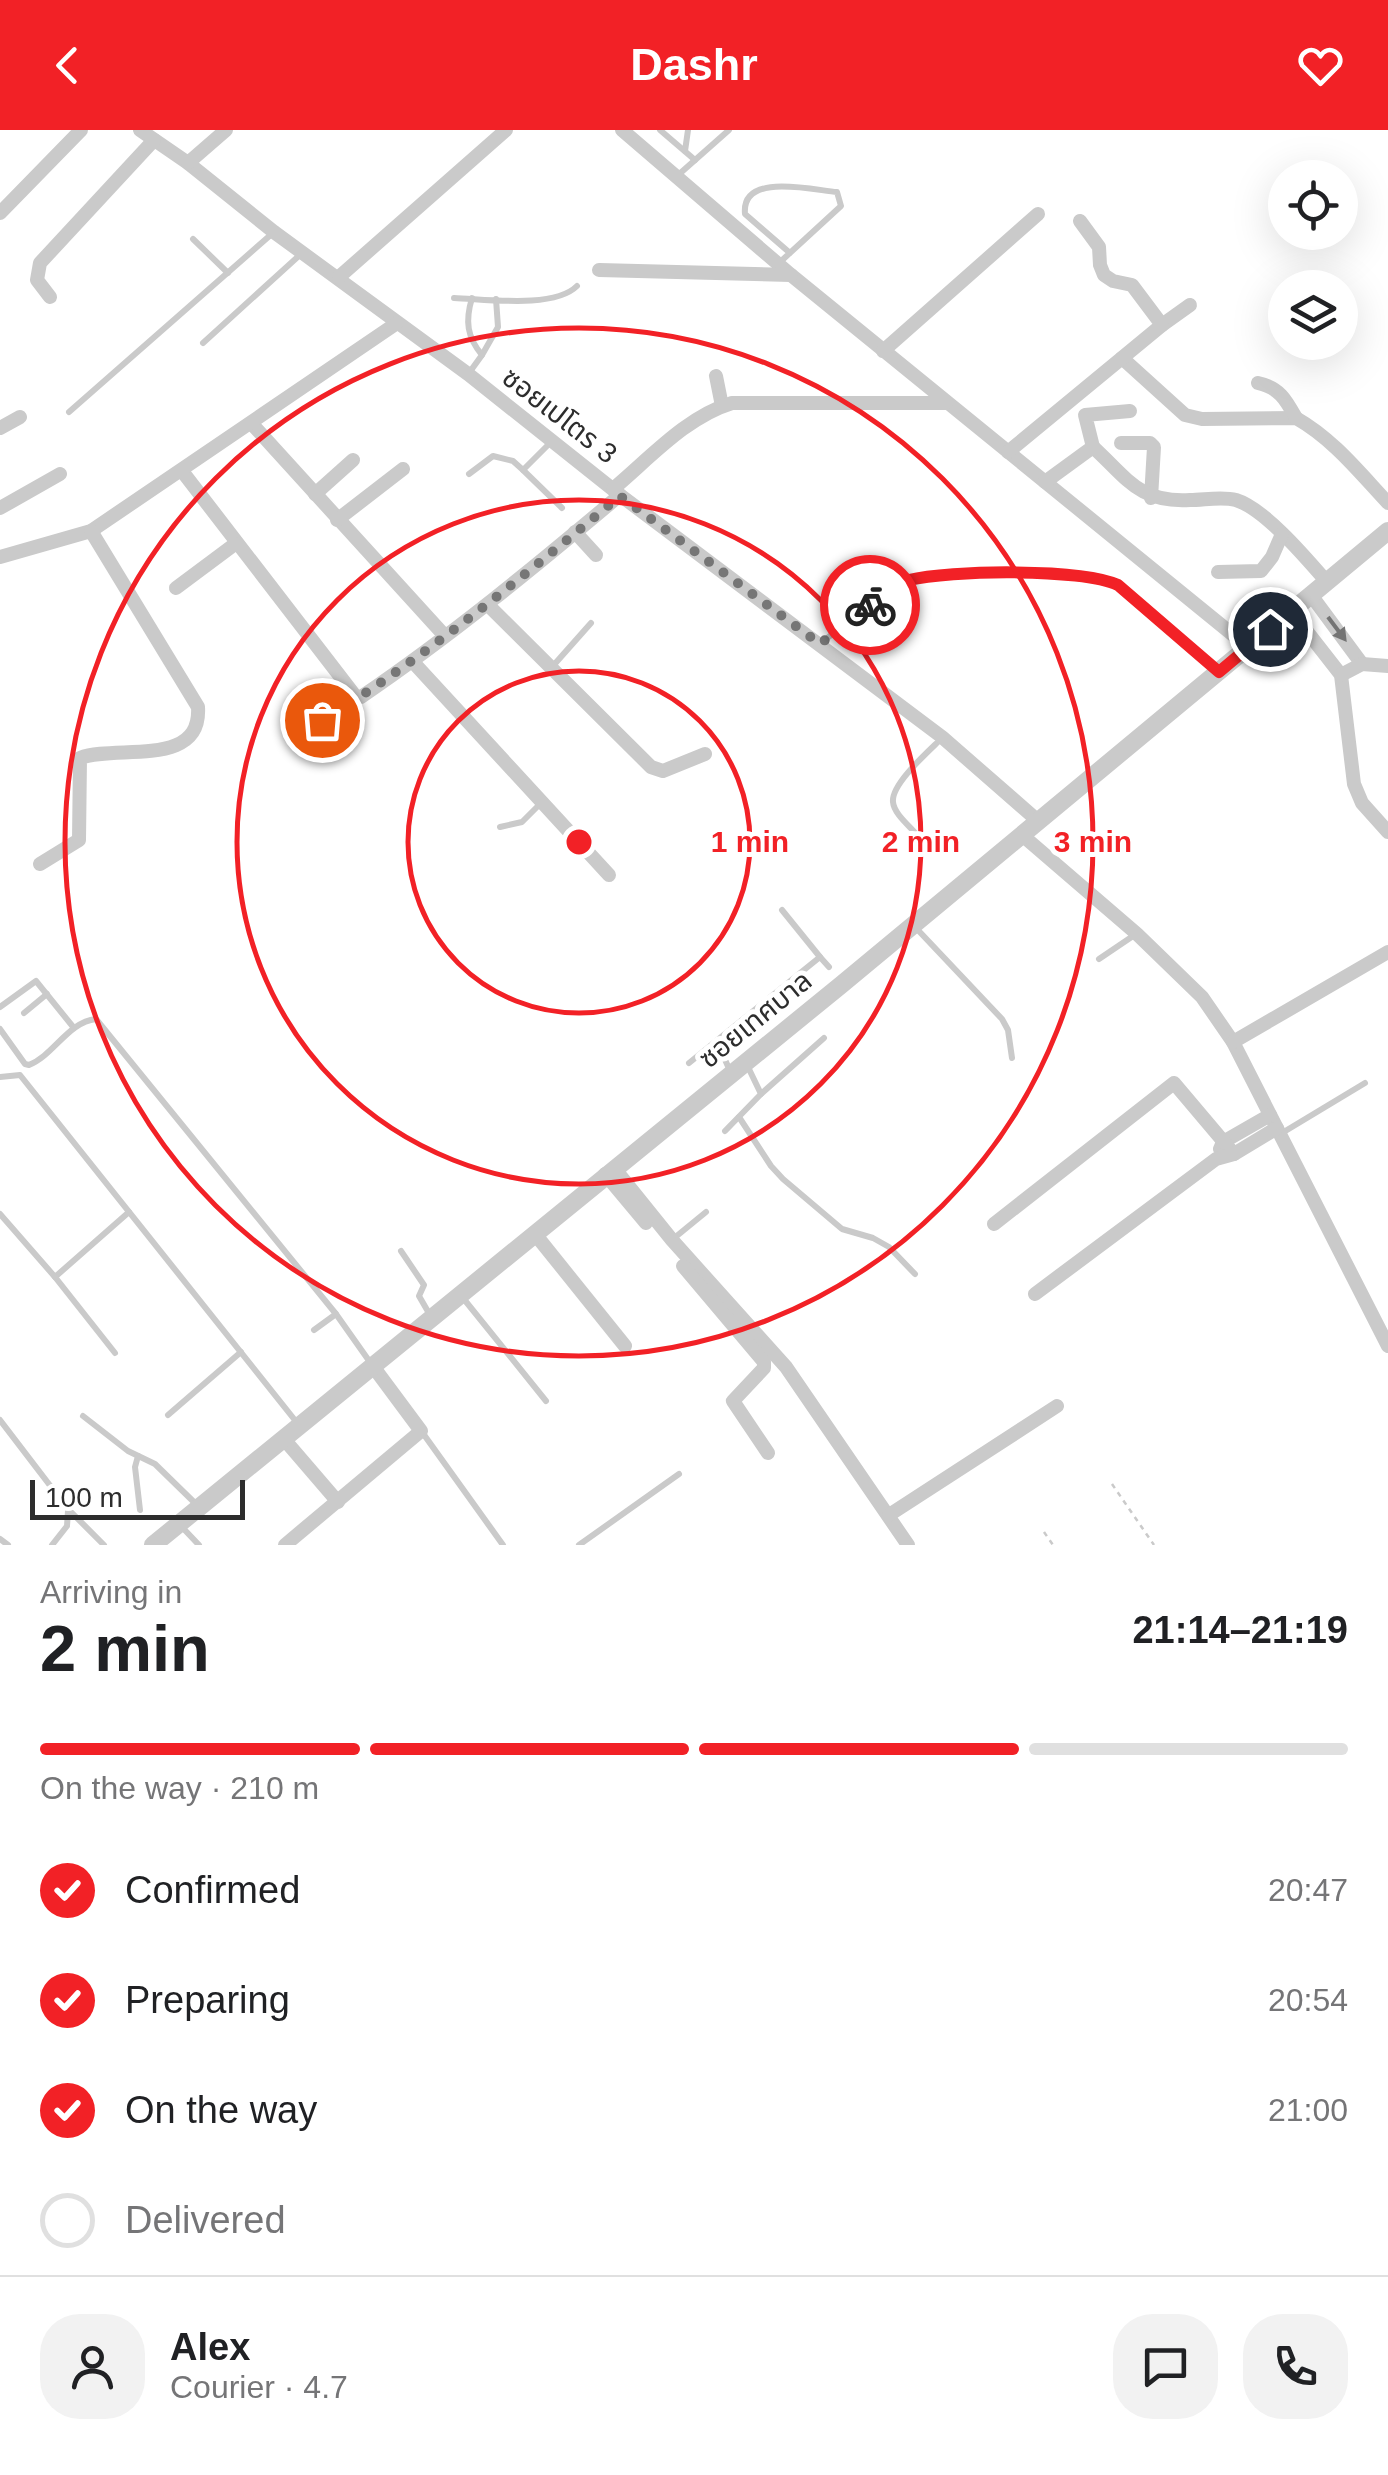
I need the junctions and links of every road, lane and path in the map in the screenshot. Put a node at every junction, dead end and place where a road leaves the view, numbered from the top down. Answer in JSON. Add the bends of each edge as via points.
{"nodes":[{"id":1,"x":81,"y":130,"type":"edge"},
{"id":2,"x":140,"y":130,"type":"edge"},
{"id":3,"x":226,"y":130,"type":"edge"},
{"id":4,"x":506,"y":130,"type":"edge"},
{"id":5,"x":622,"y":130,"type":"edge"},
{"id":6,"x":660,"y":130,"type":"edge"},
{"id":7,"x":688,"y":130,"type":"edge"},
{"id":8,"x":729,"y":130,"type":"edge"},
{"id":9,"x":154,"y":140,"type":"junction"},
{"id":10,"x":685,"y":152,"type":"junction"},
{"id":11,"x":695,"y":160,"type":"junction"},
{"id":12,"x":188,"y":163,"type":"junction"},
{"id":13,"x":676,"y":177,"type":"junction"},
{"id":14,"x":0,"y":214,"type":"edge"},
{"id":15,"x":1038,"y":214,"type":"dead end"},
{"id":16,"x":1080,"y":221,"type":"dead end"},
{"id":17,"x":274,"y":232,"type":"junction"},
{"id":18,"x":192,"y":239,"type":"dead end"},
{"id":19,"x":303,"y":252,"type":"junction"},
{"id":20,"x":790,"y":254,"type":"junction"},
{"id":21,"x":778,"y":264,"type":"junction"},
{"id":22,"x":599,"y":270,"type":"dead end"},
{"id":23,"x":228,"y":273,"type":"junction"},
{"id":24,"x":791,"y":275,"type":"junction"},
{"id":25,"x":339,"y":277,"type":"junction"},
{"id":26,"x":578,"y":286,"type":"dead end"},
{"id":27,"x":50,"y":298,"type":"dead end"},
{"id":28,"x":454,"y":298,"type":"dead end"},
{"id":29,"x":472,"y":298,"type":"junction"},
{"id":30,"x":496,"y":299,"type":"junction"},
{"id":31,"x":1190,"y":305,"type":"dead end"},
{"id":32,"x":397,"y":323,"type":"junction"},
{"id":33,"x":1162,"y":325,"type":"junction"},
{"id":34,"x":203,"y":343,"type":"dead end"},
{"id":35,"x":884,"y":351,"type":"junction"},
{"id":36,"x":482,"y":355,"type":"junction"},
{"id":37,"x":1122,"y":358,"type":"junction"},
{"id":38,"x":468,"y":374,"type":"junction"},
{"id":39,"x":716,"y":376,"type":"dead end"},
{"id":40,"x":1258,"y":383,"type":"dead end"},
{"id":41,"x":946,"y":403,"type":"junction"},
{"id":42,"x":722,"y":406,"type":"junction"},
{"id":43,"x":70,"y":412,"type":"dead end"},
{"id":44,"x":1130,"y":412,"type":"dead end"},
{"id":45,"x":20,"y":416,"type":"dead end"},
{"id":46,"x":1296,"y":418,"type":"junction"},
{"id":47,"x":252,"y":424,"type":"junction"},
{"id":48,"x":0,"y":428,"type":"edge"},
{"id":49,"x":551,"y":442,"type":"junction"},
{"id":50,"x":1121,"y":443,"type":"dead end"},
{"id":51,"x":1094,"y":447,"type":"junction"},
{"id":52,"x":1008,"y":452,"type":"junction"},
{"id":53,"x":352,"y":460,"type":"dead end"},
{"id":54,"x":402,"y":469,"type":"dead end"},
{"id":55,"x":524,"y":470,"type":"junction"},
{"id":56,"x":182,"y":471,"type":"junction"},
{"id":57,"x":60,"y":474,"type":"dead end"},
{"id":58,"x":468,"y":474,"type":"dead end"},
{"id":59,"x":1045,"y":482,"type":"junction"},
{"id":60,"x":616,"y":492,"type":"junction"},
{"id":61,"x":314,"y":494,"type":"junction"},
{"id":62,"x":1150,"y":498,"type":"junction"},
{"id":63,"x":1388,"y":503,"type":"edge"},
{"id":64,"x":0,"y":508,"type":"edge"},
{"id":65,"x":562,"y":508,"type":"dead end"},
{"id":66,"x":337,"y":520,"type":"junction"},
{"id":67,"x":90,"y":531,"type":"junction"},
{"id":68,"x":1388,"y":531,"type":"edge"},
{"id":69,"x":575,"y":532,"type":"junction"},
{"id":70,"x":1282,"y":534,"type":"junction"},
{"id":71,"x":235,"y":544,"type":"junction"},
{"id":72,"x":596,"y":555,"type":"dead end"},
{"id":73,"x":0,"y":557,"type":"edge"},
{"id":74,"x":1218,"y":572,"type":"dead end"},
{"id":75,"x":1327,"y":582,"type":"junction"},
{"id":76,"x":176,"y":588,"type":"dead end"},
{"id":77,"x":1311,"y":595,"type":"junction"},
{"id":78,"x":488,"y":605,"type":"junction"},
{"id":79,"x":1292,"y":611,"type":"junction"},
{"id":80,"x":591,"y":623,"type":"dead end"},
{"id":81,"x":444,"y":636,"type":"junction"},
{"id":82,"x":820,"y":644,"type":"junction"},
{"id":83,"x":1248,"y":647,"type":"junction"},
{"id":84,"x":412,"y":662,"type":"junction"},
{"id":85,"x":1362,"y":664,"type":"junction"},
{"id":86,"x":1388,"y":666,"type":"edge"},
{"id":87,"x":551,"y":668,"type":"junction"},
{"id":88,"x":1219,"y":672,"type":"junction"},
{"id":89,"x":1341,"y":676,"type":"junction"},
{"id":90,"x":353,"y":695,"type":"junction"},
{"id":91,"x":322,"y":720,"type":"dead end"},
{"id":92,"x":942,"y":737,"type":"junction"},
{"id":93,"x":706,"y":754,"type":"dead end"},
{"id":94,"x":542,"y":802,"type":"junction"},
{"id":95,"x":1037,"y":820,"type":"junction"},
{"id":96,"x":500,"y":827,"type":"dead end"},
{"id":97,"x":1388,"y":832,"type":"edge"},
{"id":98,"x":917,"y":834,"type":"dead end"},
{"id":99,"x":1022,"y":834,"type":"junction"},
{"id":100,"x":40,"y":864,"type":"dead end"},
{"id":101,"x":609,"y":875,"type":"dead end"},
{"id":102,"x":782,"y":910,"type":"dead end"},
{"id":103,"x":911,"y":924,"type":"junction"},
{"id":104,"x":1138,"y":934,"type":"junction"},
{"id":105,"x":1388,"y":952,"type":"edge"},
{"id":106,"x":820,"y":958,"type":"junction"},
{"id":107,"x":1098,"y":959,"type":"dead end"},
{"id":108,"x":828,"y":967,"type":"dead end"},
{"id":109,"x":47,"y":994,"type":"junction"},
{"id":110,"x":0,"y":1007,"type":"edge"},
{"id":111,"x":24,"y":1013,"type":"dead end"},
{"id":112,"x":74,"y":1028,"type":"junction"},
{"id":113,"x":0,"y":1029,"type":"edge"},
{"id":114,"x":824,"y":1038,"type":"dead end"},
{"id":115,"x":717,"y":1042,"type":"junction"},
{"id":116,"x":1233,"y":1042,"type":"junction"},
{"id":117,"x":1012,"y":1058,"type":"dead end"},
{"id":118,"x":690,"y":1062,"type":"dead end"},
{"id":119,"x":738,"y":1068,"type":"junction"},
{"id":120,"x":0,"y":1077,"type":"edge"},
{"id":121,"x":1365,"y":1083,"type":"dead end"},
{"id":122,"x":761,"y":1094,"type":"junction"},
{"id":123,"x":739,"y":1117,"type":"junction"},
{"id":124,"x":1276,"y":1125,"type":"junction"},
{"id":125,"x":725,"y":1130,"type":"dead end"},
{"id":126,"x":1229,"y":1148,"type":"junction"},
{"id":127,"x":610,"y":1171,"type":"junction"},
{"id":128,"x":129,"y":1212,"type":"junction"},
{"id":129,"x":706,"y":1212,"type":"dead end"},
{"id":130,"x":0,"y":1214,"type":"edge"},
{"id":131,"x":994,"y":1224,"type":"dead end"},
{"id":132,"x":535,"y":1234,"type":"junction"},
{"id":133,"x":672,"y":1240,"type":"junction"},
{"id":134,"x":401,"y":1251,"type":"dead end"},
{"id":135,"x":915,"y":1274,"type":"dead end"},
{"id":136,"x":55,"y":1277,"type":"junction"},
{"id":137,"x":460,"y":1294,"type":"junction"},
{"id":138,"x":1035,"y":1294,"type":"dead end"},
{"id":139,"x":336,"y":1314,"type":"junction"},
{"id":140,"x":430,"y":1316,"type":"junction"},
{"id":141,"x":314,"y":1330,"type":"dead end"},
{"id":142,"x":624,"y":1346,"type":"dead end"},
{"id":143,"x":1388,"y":1346,"type":"edge"},
{"id":144,"x":242,"y":1352,"type":"junction"},
{"id":145,"x":114,"y":1353,"type":"dead end"},
{"id":146,"x":372,"y":1365,"type":"junction"},
{"id":147,"x":546,"y":1401,"type":"dead end"},
{"id":148,"x":1057,"y":1406,"type":"dead end"},
{"id":149,"x":168,"y":1415,"type":"dead end"},
{"id":150,"x":83,"y":1416,"type":"dead end"},
{"id":151,"x":0,"y":1420,"type":"edge"},
{"id":152,"x":299,"y":1425,"type":"junction"},
{"id":153,"x":421,"y":1431,"type":"junction"},
{"id":154,"x":283,"y":1438,"type":"junction"},
{"id":155,"x":768,"y":1453,"type":"dead end"},
{"id":156,"x":138,"y":1456,"type":"junction"},
{"id":157,"x":679,"y":1474,"type":"dead end"},
{"id":158,"x":1112,"y":1484,"type":"dead end"},
{"id":159,"x":338,"y":1502,"type":"junction"},
{"id":160,"x":199,"y":1507,"type":"junction"},
{"id":161,"x":68,"y":1510,"type":"junction"},
{"id":162,"x":140,"y":1510,"type":"dead end"},
{"id":163,"x":889,"y":1515,"type":"junction"},
{"id":164,"x":179,"y":1524,"type":"junction"},
{"id":165,"x":1044,"y":1532,"type":"dead end"},
{"id":166,"x":0,"y":1540,"type":"edge"},
{"id":167,"x":8,"y":1545,"type":"edge"},
{"id":168,"x":52,"y":1545,"type":"edge"},
{"id":169,"x":104,"y":1545,"type":"edge"},
{"id":170,"x":153,"y":1545,"type":"edge"},
{"id":171,"x":199,"y":1545,"type":"edge"},
{"id":172,"x":285,"y":1545,"type":"edge"},
{"id":173,"x":503,"y":1545,"type":"edge"},
{"id":174,"x":579,"y":1545,"type":"edge"},
{"id":175,"x":908,"y":1545,"type":"edge"},
{"id":176,"x":1052,"y":1545,"type":"edge"},
{"id":177,"x":1154,"y":1545,"type":"edge"}],
"edges":[{"from":1,"to":14,"type":"street"},
{"from":2,"to":9,"type":"street","name":"ซอยเปโตร 3"},
{"from":3,"to":12,"type":"street"},
{"from":4,"to":25,"type":"street"},
{"from":5,"to":13,"type":"street"},
{"from":6,"to":10,"type":"lane"},
{"from":7,"to":10,"type":"lane"},
{"from":8,"to":11,"type":"lane"},
{"from":9,"to":12,"type":"street","name":"ซอยเปโตร 3"},
{"from":9,"to":27,"type":"street","via":[[40,263],[38,280]]},
{"from":10,"to":11,"type":"lane"},
{"from":11,"to":13,"type":"lane"},
{"from":12,"to":17,"type":"street","name":"ซอยเปโตร 3"},
{"from":13,"to":21,"type":"street"},
{"from":15,"to":35,"type":"street"},
{"from":16,"to":33,"type":"street","via":[[1099,247],[1104,275],[1132,286]]},
{"from":17,"to":19,"type":"street","name":"ซอยเปโตร 3"},
{"from":17,"to":23,"type":"lane"},
{"from":18,"to":23,"type":"lane"},
{"from":19,"to":25,"type":"street","name":"ซอยเปโตร 3"},
{"from":19,"to":34,"type":"lane"},
{"from":20,"to":20,"type":"lane","via":[[745,214],[750,196],[764,186],[838,192],[841,206]]},
{"from":20,"to":21,"type":"lane"},
{"from":21,"to":24,"type":"street"},
{"from":22,"to":24,"type":"street"},
{"from":23,"to":43,"type":"lane"},
{"from":24,"to":35,"type":"street"},
{"from":25,"to":32,"type":"street","name":"ซอยเปโตร 3"},
{"from":26,"to":30,"type":"lane","via":[[550,299]]},
{"from":28,"to":29,"type":"lane"},
{"from":29,"to":30,"type":"lane"},
{"from":29,"to":36,"type":"lane","via":[[466,324]]},
{"from":30,"to":36,"type":"lane","via":[[498,327]]},
{"from":31,"to":33,"type":"street"},
{"from":32,"to":38,"type":"street","name":"ซอยเปโตร 3"},
{"from":32,"to":47,"type":"street"},
{"from":33,"to":37,"type":"street"},
{"from":35,"to":41,"type":"street"},
{"from":36,"to":38,"type":"lane"},
{"from":37,"to":46,"type":"street","via":[[1185,416]]},
{"from":37,"to":52,"type":"street"},
{"from":38,"to":49,"type":"street","name":"ซอยเปโตร 3"},
{"from":39,"to":42,"type":"street"},
{"from":40,"to":46,"type":"street","via":[[1282,394]]},
{"from":41,"to":42,"type":"street"},
{"from":41,"to":52,"type":"street"},
{"from":42,"to":60,"type":"street","via":[[690,424]]},
{"from":44,"to":51,"type":"street","via":[[1085,416]]},
{"from":45,"to":48,"type":"street"},
{"from":46,"to":63,"type":"street","via":[[1333,444]]},
{"from":47,"to":56,"type":"street"},
{"from":47,"to":61,"type":"street"},
{"from":49,"to":55,"type":"lane"},
{"from":49,"to":60,"type":"street","name":"ซอยเปโตร 3"},
{"from":50,"to":62,"type":"street","via":[[1154,447]]},
{"from":51,"to":59,"type":"street"},
{"from":51,"to":62,"type":"street"},
{"from":52,"to":59,"type":"street"},
{"from":53,"to":61,"type":"street"},
{"from":54,"to":66,"type":"street"},
{"from":55,"to":58,"type":"lane","via":[[493,456]]},
{"from":55,"to":65,"type":"lane"},
{"from":56,"to":67,"type":"street"},
{"from":56,"to":71,"type":"street"},
{"from":57,"to":64,"type":"street"},
{"from":59,"to":83,"type":"street"},
{"from":60,"to":69,"type":"street"},
{"from":60,"to":82,"type":"street","name":"ซอยเปโตร 3"},
{"from":61,"to":66,"type":"street"},
{"from":62,"to":70,"type":"street","via":[[1239,500]]},
{"from":66,"to":81,"type":"street"},
{"from":67,"to":73,"type":"street"},
{"from":67,"to":100,"type":"street","via":[[198,707],[198,721],[183,742],[168,749],[80,758],[79,840]]},
{"from":68,"to":75,"type":"street","name":"ซอยเทศบาล"},
{"from":69,"to":72,"type":"street"},
{"from":69,"to":78,"type":"street"},
{"from":70,"to":74,"type":"street","via":[[1261,571]]},
{"from":70,"to":75,"type":"street"},
{"from":71,"to":76,"type":"street"},
{"from":71,"to":90,"type":"street"},
{"from":75,"to":77,"type":"street","name":"ซอยเทศบาล"},
{"from":77,"to":79,"type":"street","name":"ซอยเทศบาล"},
{"from":77,"to":85,"type":"street","one_way":true},
{"from":78,"to":81,"type":"street"},
{"from":78,"to":87,"type":"street"},
{"from":79,"to":83,"type":"street","name":"ซอยเทศบาล"},
{"from":79,"to":89,"type":"street"},
{"from":80,"to":87,"type":"lane"},
{"from":81,"to":84,"type":"street"},
{"from":82,"to":88,"type":"lane","via":[[906,581],[1078,574],[1118,585]]},
{"from":82,"to":92,"type":"street","name":"ซอยเปโตร 3"},
{"from":83,"to":88,"type":"street","name":"ซอยเทศบาล"},
{"from":84,"to":90,"type":"street"},
{"from":84,"to":94,"type":"street"},
{"from":85,"to":86,"type":"street"},
{"from":85,"to":89,"type":"street"},
{"from":87,"to":93,"type":"street","via":[[651,766],[663,771]]},
{"from":88,"to":95,"type":"street","name":"ซอยเทศบาล"},
{"from":89,"to":97,"type":"street","via":[[1354,784]]},
{"from":90,"to":91,"type":"lane"},
{"from":92,"to":95,"type":"street","name":"ซอยเปโตร 3"},
{"from":92,"to":98,"type":"lane","via":[[893,798]]},
{"from":94,"to":96,"type":"lane","via":[[522,822]]},
{"from":94,"to":101,"type":"street"},
{"from":95,"to":99,"type":"street","name":"ซอยเทศบาล"},
{"from":99,"to":103,"type":"street","name":"ซอยเทศบาล"},
{"from":99,"to":104,"type":"street"},
{"from":102,"to":106,"type":"lane"},
{"from":103,"to":117,"type":"lane","via":[[1002,1018]]},
{"from":103,"to":119,"type":"street","name":"ซอยเทศบาล"},
{"from":104,"to":107,"type":"lane"},
{"from":104,"to":116,"type":"street","via":[[1202,997]]},
{"from":105,"to":116,"type":"street"},
{"from":106,"to":108,"type":"lane"},
{"from":106,"to":115,"type":"lane"},
{"from":109,"to":110,"type":"lane","via":[[33,982]]},
{"from":109,"to":111,"type":"lane"},
{"from":109,"to":112,"type":"lane"},
{"from":112,"to":113,"type":"lane","via":[[29,1066]]},
{"from":112,"to":139,"type":"lane","via":[[90,1018],[103,1026]]},
{"from":114,"to":122,"type":"lane"},
{"from":115,"to":118,"type":"lane"},
{"from":115,"to":119,"type":"lane"},
{"from":116,"to":124,"type":"street"},
{"from":119,"to":122,"type":"lane"},
{"from":119,"to":127,"type":"street","name":"ซอยเทศบาล"},
{"from":120,"to":128,"type":"lane","via":[[20,1076]]},
{"from":121,"to":124,"type":"lane"},
{"from":122,"to":123,"type":"lane"},
{"from":123,"to":125,"type":"lane"},
{"from":123,"to":135,"type":"lane","via":[[784,1179],[842,1229],[889,1247]]},
{"from":124,"to":126,"type":"street"},
{"from":124,"to":143,"type":"street"},
{"from":126,"to":131,"type":"street","via":[[1174,1083]]},
{"from":126,"to":138,"type":"street"},
{"from":127,"to":132,"type":"street","name":"ซอยเทศบาล"},
{"from":127,"to":133,"type":"street"},
{"from":127,"to":155,"type":"street","via":[[764,1362],[733,1402]]},
{"from":128,"to":136,"type":"lane"},
{"from":128,"to":144,"type":"lane"},
{"from":129,"to":133,"type":"lane"},
{"from":130,"to":136,"type":"lane"},
{"from":132,"to":137,"type":"street","name":"ซอยเทศบาล"},
{"from":132,"to":142,"type":"street"},
{"from":133,"to":163,"type":"street","via":[[786,1367]]},
{"from":134,"to":140,"type":"lane","via":[[424,1285],[420,1296]]},
{"from":136,"to":145,"type":"lane"},
{"from":137,"to":140,"type":"street","name":"ซอยเทศบาล"},
{"from":137,"to":147,"type":"lane"},
{"from":139,"to":141,"type":"lane"},
{"from":139,"to":146,"type":"lane"},
{"from":140,"to":146,"type":"street","name":"ซอยเทศบาล"},
{"from":144,"to":149,"type":"lane"},
{"from":144,"to":152,"type":"lane"},
{"from":146,"to":152,"type":"street","name":"ซอยเทศบาล"},
{"from":146,"to":153,"type":"street"},
{"from":148,"to":163,"type":"street"},
{"from":150,"to":156,"type":"lane"},
{"from":151,"to":161,"type":"lane"},
{"from":152,"to":154,"type":"street","name":"ซอยเทศบาล"},
{"from":153,"to":159,"type":"street"},
{"from":153,"to":173,"type":"lane"},
{"from":154,"to":159,"type":"street"},
{"from":154,"to":160,"type":"street","name":"ซอยเทศบาล"},
{"from":156,"to":160,"type":"lane"},
{"from":156,"to":162,"type":"lane"},
{"from":157,"to":174,"type":"lane"},
{"from":158,"to":177,"type":"path"},
{"from":159,"to":172,"type":"street"},
{"from":160,"to":164,"type":"street","name":"ซอยเทศบาล"},
{"from":161,"to":168,"type":"lane","via":[[67,1526]]},
{"from":161,"to":169,"type":"lane"},
{"from":163,"to":175,"type":"street"},
{"from":164,"to":170,"type":"street","name":"ซอยเทศบาล"},
{"from":164,"to":171,"type":"lane"},
{"from":165,"to":176,"type":"path"},
{"from":166,"to":167,"type":"lane"}]}
